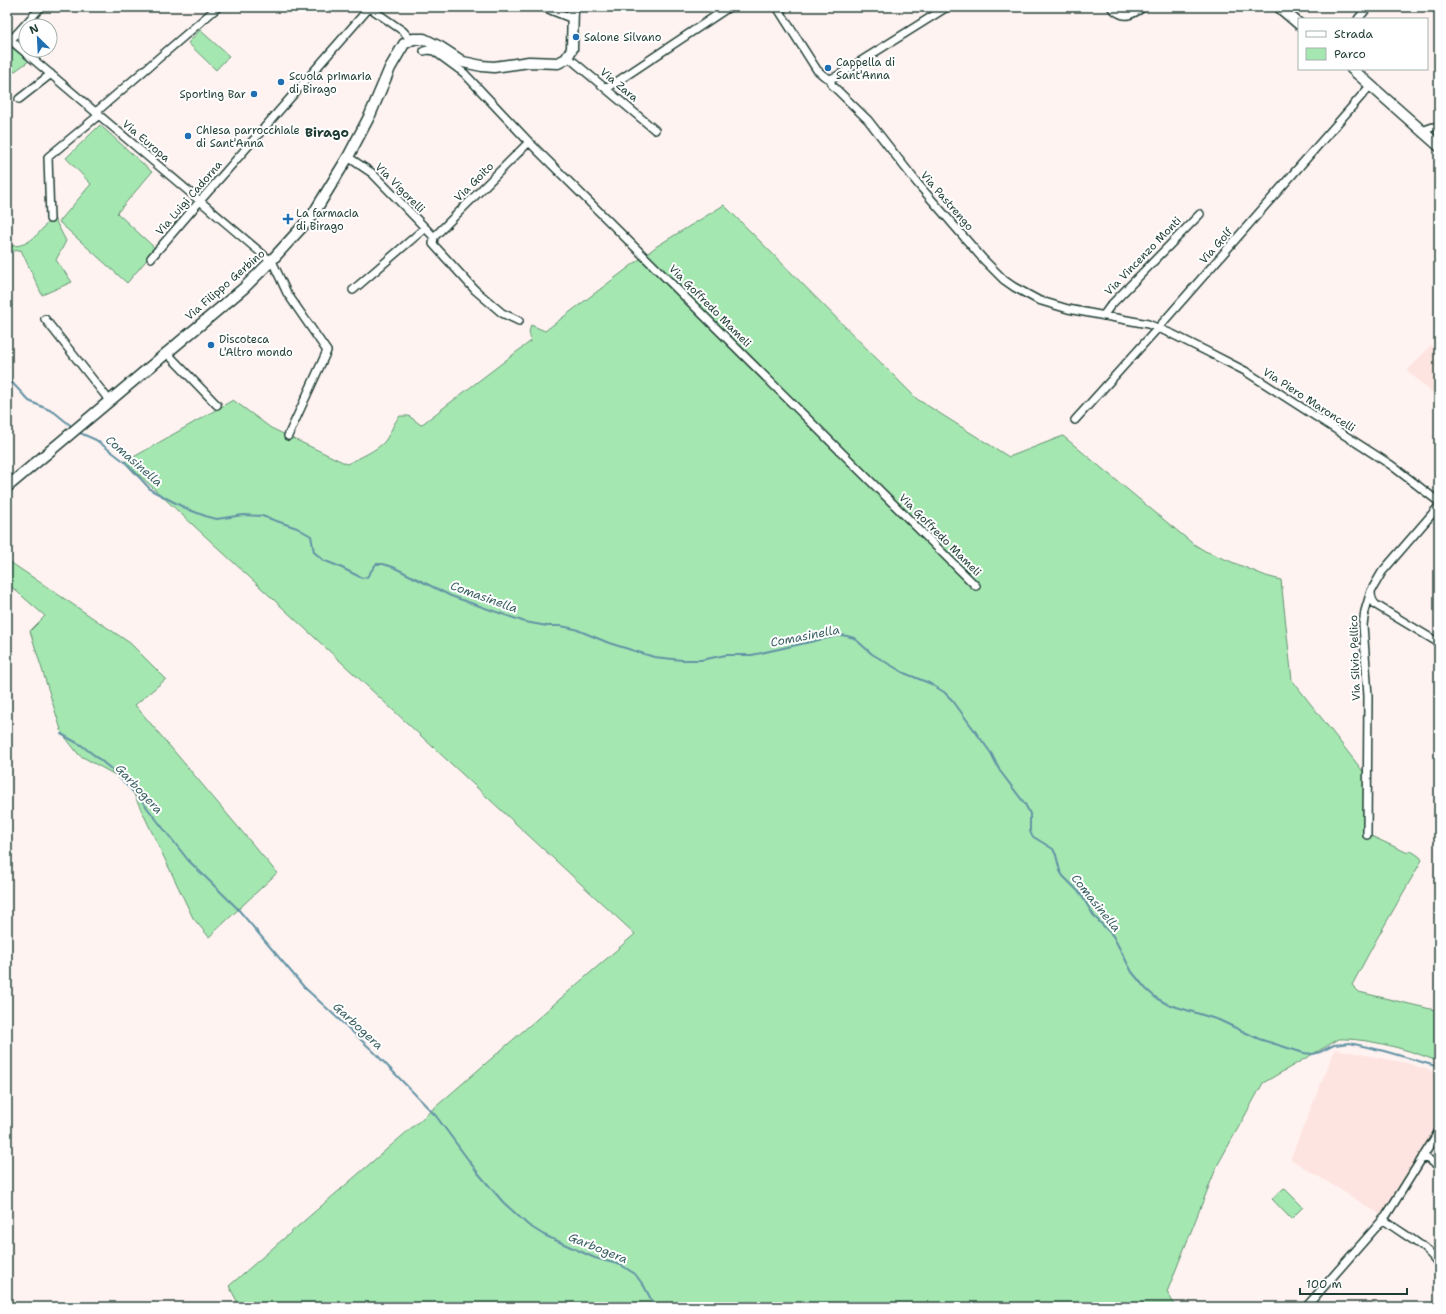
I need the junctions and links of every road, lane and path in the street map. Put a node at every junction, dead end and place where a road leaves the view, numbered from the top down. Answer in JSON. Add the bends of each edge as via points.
{"nodes":[{"id":1,"x":41,"y":7,"type":"edge"},
{"id":2,"x":218,"y":7,"type":"edge"},
{"id":3,"x":370,"y":7,"type":"edge"},
{"id":4,"x":543,"y":7,"type":"edge"},
{"id":5,"x":573,"y":7,"type":"edge"},
{"id":6,"x":729,"y":7,"type":"edge"},
{"id":7,"x":777,"y":7,"type":"edge"},
{"id":8,"x":947,"y":7,"type":"edge"},
{"id":9,"x":1111,"y":7,"type":"edge"},
{"id":10,"x":1144,"y":7,"type":"edge"},
{"id":11,"x":1279,"y":7,"type":"edge"},
{"id":12,"x":1368,"y":7,"type":"edge"},
{"id":13,"x":1359,"y":18,"type":"edge"},
{"id":14,"x":573,"y":19,"type":"junction"},
{"id":15,"x":1298,"y":23,"type":"edge"},
{"id":16,"x":9,"y":39,"type":"edge"},
{"id":17,"x":411,"y":40,"type":"junction"},
{"id":18,"x":424,"y":51,"type":"dead end"},
{"id":19,"x":568,"y":57,"type":"junction"},
{"id":20,"x":1353,"y":70,"type":"edge"},
{"id":21,"x":51,"y":74,"type":"junction"},
{"id":22,"x":830,"y":79,"type":"junction"},
{"id":23,"x":1371,"y":85,"type":"junction"},
{"id":24,"x":606,"y":89,"type":"junction"},
{"id":25,"x":19,"y":99,"type":"dead end"},
{"id":26,"x":97,"y":113,"type":"junction"},
{"id":27,"x":1439,"y":127,"type":"edge"},
{"id":28,"x":655,"y":130,"type":"dead end"},
{"id":29,"x":1422,"y":131,"type":"junction"},
{"id":30,"x":529,"y":142,"type":"junction"},
{"id":31,"x":1439,"y":146,"type":"edge"},
{"id":32,"x":348,"y":157,"type":"junction"},
{"id":33,"x":200,"y":201,"type":"junction"},
{"id":34,"x":1200,"y":214,"type":"dead end"},
{"id":35,"x":50,"y":219,"type":"dead end"},
{"id":36,"x":425,"y":228,"type":"junction"},
{"id":37,"x":434,"y":237,"type":"junction"},
{"id":38,"x":151,"y":258,"type":"dead end"},
{"id":39,"x":271,"y":262,"type":"junction"},
{"id":40,"x":353,"y":290,"type":"dead end"},
{"id":41,"x":1103,"y":316,"type":"junction"},
{"id":42,"x":45,"y":319,"type":"dead end"},
{"id":43,"x":519,"y":320,"type":"dead end"},
{"id":44,"x":1158,"y":328,"type":"junction"},
{"id":45,"x":166,"y":352,"type":"junction"},
{"id":46,"x":109,"y":400,"type":"junction"},
{"id":47,"x":217,"y":405,"type":"dead end"},
{"id":48,"x":1075,"y":420,"type":"dead end"},
{"id":49,"x":288,"y":436,"type":"dead end"},
{"id":50,"x":7,"y":487,"type":"edge"},
{"id":51,"x":1439,"y":502,"type":"edge"},
{"id":52,"x":1439,"y":506,"type":"edge"},
{"id":53,"x":976,"y":586,"type":"dead end"},
{"id":54,"x":1371,"y":592,"type":"junction"},
{"id":55,"x":1439,"y":642,"type":"edge"},
{"id":56,"x":1367,"y":835,"type":"dead end"},
{"id":57,"x":1439,"y":1131,"type":"edge"},
{"id":58,"x":1423,"y":1156,"type":"junction"},
{"id":59,"x":1439,"y":1166,"type":"edge"},
{"id":60,"x":1383,"y":1220,"type":"junction"},
{"id":61,"x":1439,"y":1264,"type":"edge"},
{"id":62,"x":1306,"y":1307,"type":"edge"}],
"edges":[{"from":1,"to":16,"type":"street"},
{"from":2,"to":26,"type":"street"},
{"from":3,"to":17,"type":"street"},
{"from":3,"to":33,"type":"street","name":"Via Luigi Cadorna"},
{"from":4,"to":14,"type":"street"},
{"from":5,"to":14,"type":"street"},
{"from":6,"to":24,"type":"street"},
{"from":7,"to":22,"type":"street","name":"Via Pastrengo","via":[[816,70]]},
{"from":8,"to":22,"type":"street"},
{"from":9,"to":10,"type":"street","via":[[1118,14],[1125,16],[1132,15]]},
{"from":11,"to":15,"type":"street"},
{"from":12,"to":13,"type":"street"},
{"from":14,"to":19,"type":"street","via":[[573,47]]},
{"from":16,"to":21,"type":"street","name":"Via Europa"},
{"from":17,"to":19,"type":"street","via":[[427,40],[463,62],[482,66],[494,67],[529,62],[554,64]]},
{"from":17,"to":32,"type":"street","name":"Via Filippo Gerbino","via":[[399,51]]},
{"from":18,"to":30,"type":"street","name":"Via Goffredo Mameli","via":[[434,51],[464,73]]},
{"from":19,"to":24,"type":"street","name":"Via Zara"},
{"from":20,"to":23,"type":"street"},
{"from":21,"to":25,"type":"street"},
{"from":21,"to":26,"type":"street","name":"Via Europa"},
{"from":22,"to":41,"type":"street","name":"Via Pastrengo","via":[[832,85],[872,125],[942,214],[1004,280],[1038,300]]},
{"from":23,"to":29,"type":"street"},
{"from":23,"to":44,"type":"street","name":"Via Golf"},
{"from":24,"to":28,"type":"street","name":"Via Zara"},
{"from":26,"to":33,"type":"street","name":"Via Europa"},
{"from":26,"to":35,"type":"street","via":[[48,157]]},
{"from":27,"to":29,"type":"street"},
{"from":29,"to":31,"type":"street"},
{"from":30,"to":37,"type":"street","name":"Via Goito"},
{"from":30,"to":53,"type":"street","name":"Via Goffredo Mameli"},
{"from":32,"to":36,"type":"street","name":"Via Vigorelli","via":[[372,173]]},
{"from":32,"to":39,"type":"street","name":"Via Filippo Gerbino","via":[[312,216]]},
{"from":33,"to":38,"type":"street","name":"Via Luigi Cadorna"},
{"from":33,"to":39,"type":"street","name":"Via Europa"},
{"from":34,"to":41,"type":"street","name":"Via Vincenzo Monti"},
{"from":36,"to":37,"type":"street","name":"Via Vigorelli"},
{"from":36,"to":40,"type":"street"},
{"from":37,"to":43,"type":"street","name":"Via Vigorelli","via":[[433,244],[475,290],[502,313]]},
{"from":39,"to":45,"type":"street","name":"Via Filippo Gerbino","via":[[244,288]]},
{"from":39,"to":49,"type":"street","via":[[287,293],[327,351]]},
{"from":41,"to":44,"type":"street","name":"Via Pastrengo"},
{"from":42,"to":46,"type":"street"},
{"from":44,"to":48,"type":"street","name":"Via Golf"},
{"from":44,"to":51,"type":"street","name":"Via Piero Maroncelli","via":[[1251,375],[1391,465]]},
{"from":45,"to":46,"type":"street","name":"Via Filippo Gerbino"},
{"from":45,"to":47,"type":"street"},
{"from":46,"to":50,"type":"street","name":"Via Filippo Gerbino"},
{"from":52,"to":54,"type":"street","name":"Via Silvio Pellico","via":[[1382,572]]},
{"from":54,"to":55,"type":"street","via":[[1376,605]]},
{"from":54,"to":56,"type":"street","name":"Via Silvio Pellico","via":[[1364,625],[1368,696]]},
{"from":57,"to":58,"type":"street"},
{"from":58,"to":59,"type":"street"},
{"from":58,"to":60,"type":"street"},
{"from":60,"to":61,"type":"street","via":[[1423,1246]]},
{"from":60,"to":62,"type":"street"}]}
